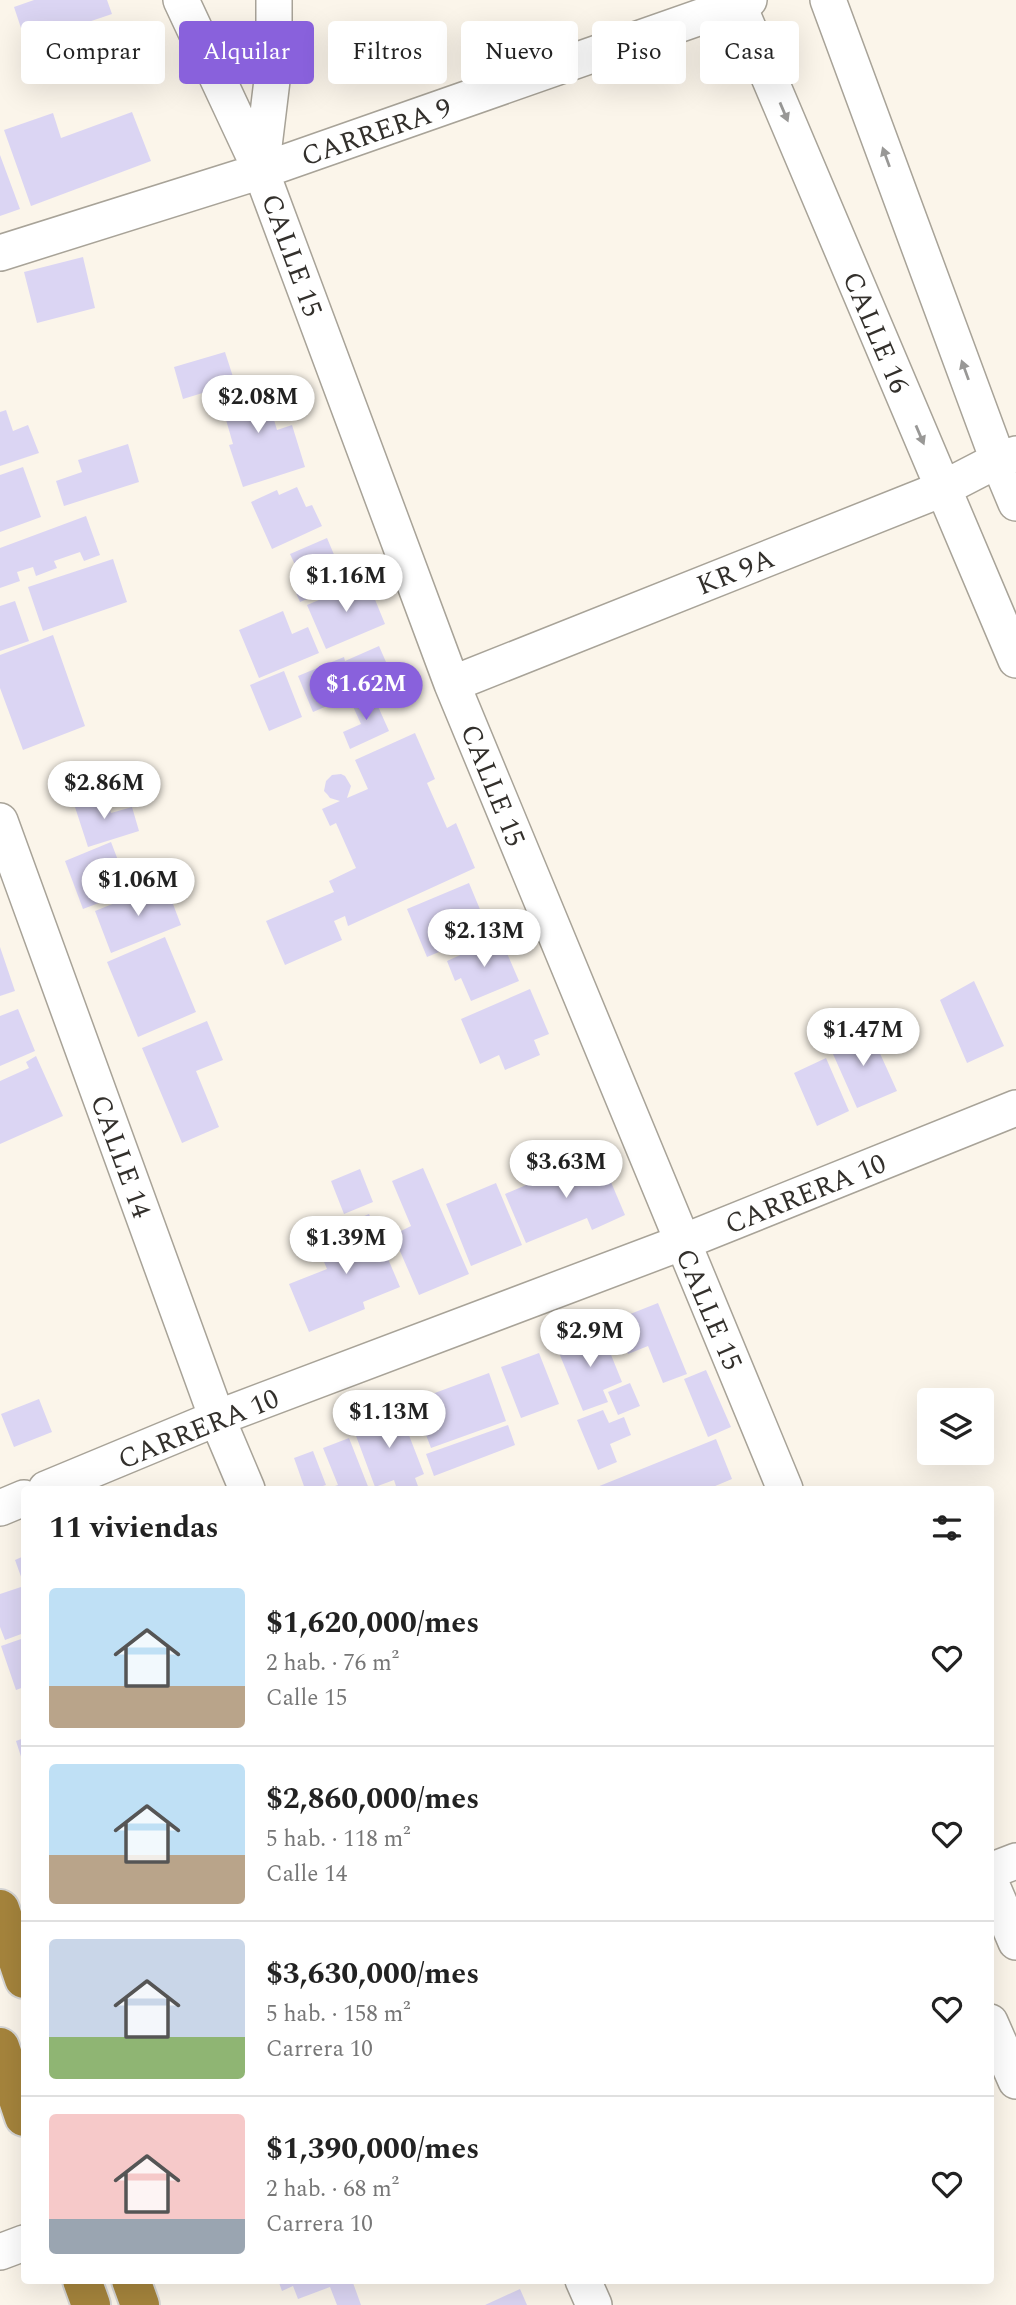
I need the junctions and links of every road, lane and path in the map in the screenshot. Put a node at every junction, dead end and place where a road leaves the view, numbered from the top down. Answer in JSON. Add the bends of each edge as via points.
{"nodes":[{"id":1,"x":181,"y":0,"type":"edge"},
{"id":2,"x":274,"y":0,"type":"edge"},
{"id":3,"x":828,"y":0,"type":"edge"},
{"id":4,"x":744,"y":2,"type":"edge"},
{"id":5,"x":682,"y":12,"type":"edge"},
{"id":6,"x":261,"y":171,"type":"junction"},
{"id":7,"x":0,"y":253,"type":"edge"},
{"id":8,"x":1007,"y":457,"type":"edge"},
{"id":9,"x":942,"y":489,"type":"junction"},
{"id":10,"x":1016,"y":503,"type":"edge"},
{"id":11,"x":1016,"y":660,"type":"edge"},
{"id":12,"x":452,"y":684,"type":"junction"},
{"id":13,"x":0,"y":821,"type":"edge"},
{"id":14,"x":1016,"y":1108,"type":"edge"},
{"id":15,"x":682,"y":1242,"type":"junction"},
{"id":16,"x":217,"y":1418,"type":"junction"},
{"id":17,"x":53,"y":1486,"type":"edge"},
{"id":18,"x":246,"y":1486,"type":"edge"},
{"id":19,"x":784,"y":1486,"type":"edge"},
{"id":20,"x":21,"y":1499,"type":"edge"},
{"id":21,"x":0,"y":1508,"type":"edge"},
{"id":22,"x":1016,"y":1861,"type":"edge"},
{"id":23,"x":994,"y":1869,"type":"edge"},
{"id":24,"x":994,"y":1890,"type":"edge"},
{"id":25,"x":0,"y":1909,"type":"edge"},
{"id":26,"x":1016,"y":1942,"type":"edge"},
{"id":27,"x":21,"y":1970,"type":"edge"},
{"id":28,"x":994,"y":2031,"type":"edge"},
{"id":29,"x":0,"y":2046,"type":"edge"},
{"id":30,"x":1016,"y":2081,"type":"edge"},
{"id":31,"x":21,"y":2108,"type":"edge"},
{"id":32,"x":21,"y":2244,"type":"edge"},
{"id":33,"x":0,"y":2252,"type":"edge"},
{"id":34,"x":83,"y":2284,"type":"edge"},
{"id":35,"x":132,"y":2284,"type":"edge"},
{"id":36,"x":585,"y":2284,"type":"edge"},
{"id":37,"x":90,"y":2305,"type":"edge"},
{"id":38,"x":140,"y":2305,"type":"edge"},
{"id":39,"x":594,"y":2305,"type":"edge"}],
"edges":[{"from":1,"to":6,"type":"street","name":"CALLE 15"},
{"from":2,"to":6,"type":"street","via":[[274,64]]},
{"from":8,"to":3,"type":"street","one_way":true},
{"from":4,"to":5,"type":"street","name":"CARRERA 9"},
{"from":4,"to":9,"type":"street","name":"CALLE 16","one_way":true},
{"from":5,"to":6,"type":"street","name":"CARRERA 9"},
{"from":6,"to":7,"type":"street","name":"CARRERA 9"},
{"from":6,"to":12,"type":"street","name":"CALLE 15"},
{"from":8,"to":9,"type":"street","name":"KR 9A"},
{"from":8,"to":10,"type":"street"},
{"from":9,"to":11,"type":"street","name":"CALLE 16"},
{"from":9,"to":12,"type":"street","name":"KR 9A"},
{"from":12,"to":15,"type":"street","name":"CALLE 15"},
{"from":13,"to":16,"type":"street","name":"CALLE 14"},
{"from":14,"to":15,"type":"street","name":"CARRERA 10"},
{"from":15,"to":16,"type":"street","name":"CARRERA 10"},
{"from":15,"to":19,"type":"street","name":"CALLE 15"},
{"from":16,"to":17,"type":"street","name":"CARRERA 10"},
{"from":16,"to":18,"type":"street","name":"CALLE 14"},
{"from":20,"to":21,"type":"street"},
{"from":22,"to":23,"type":"street"},
{"from":24,"to":26,"type":"street"},
{"from":25,"to":27,"type":"highway"},
{"from":28,"to":30,"type":"street"},
{"from":29,"to":31,"type":"highway"},
{"from":32,"to":33,"type":"street"},
{"from":34,"to":37,"type":"highway"},
{"from":35,"to":38,"type":"highway"},
{"from":36,"to":39,"type":"street"}]}
